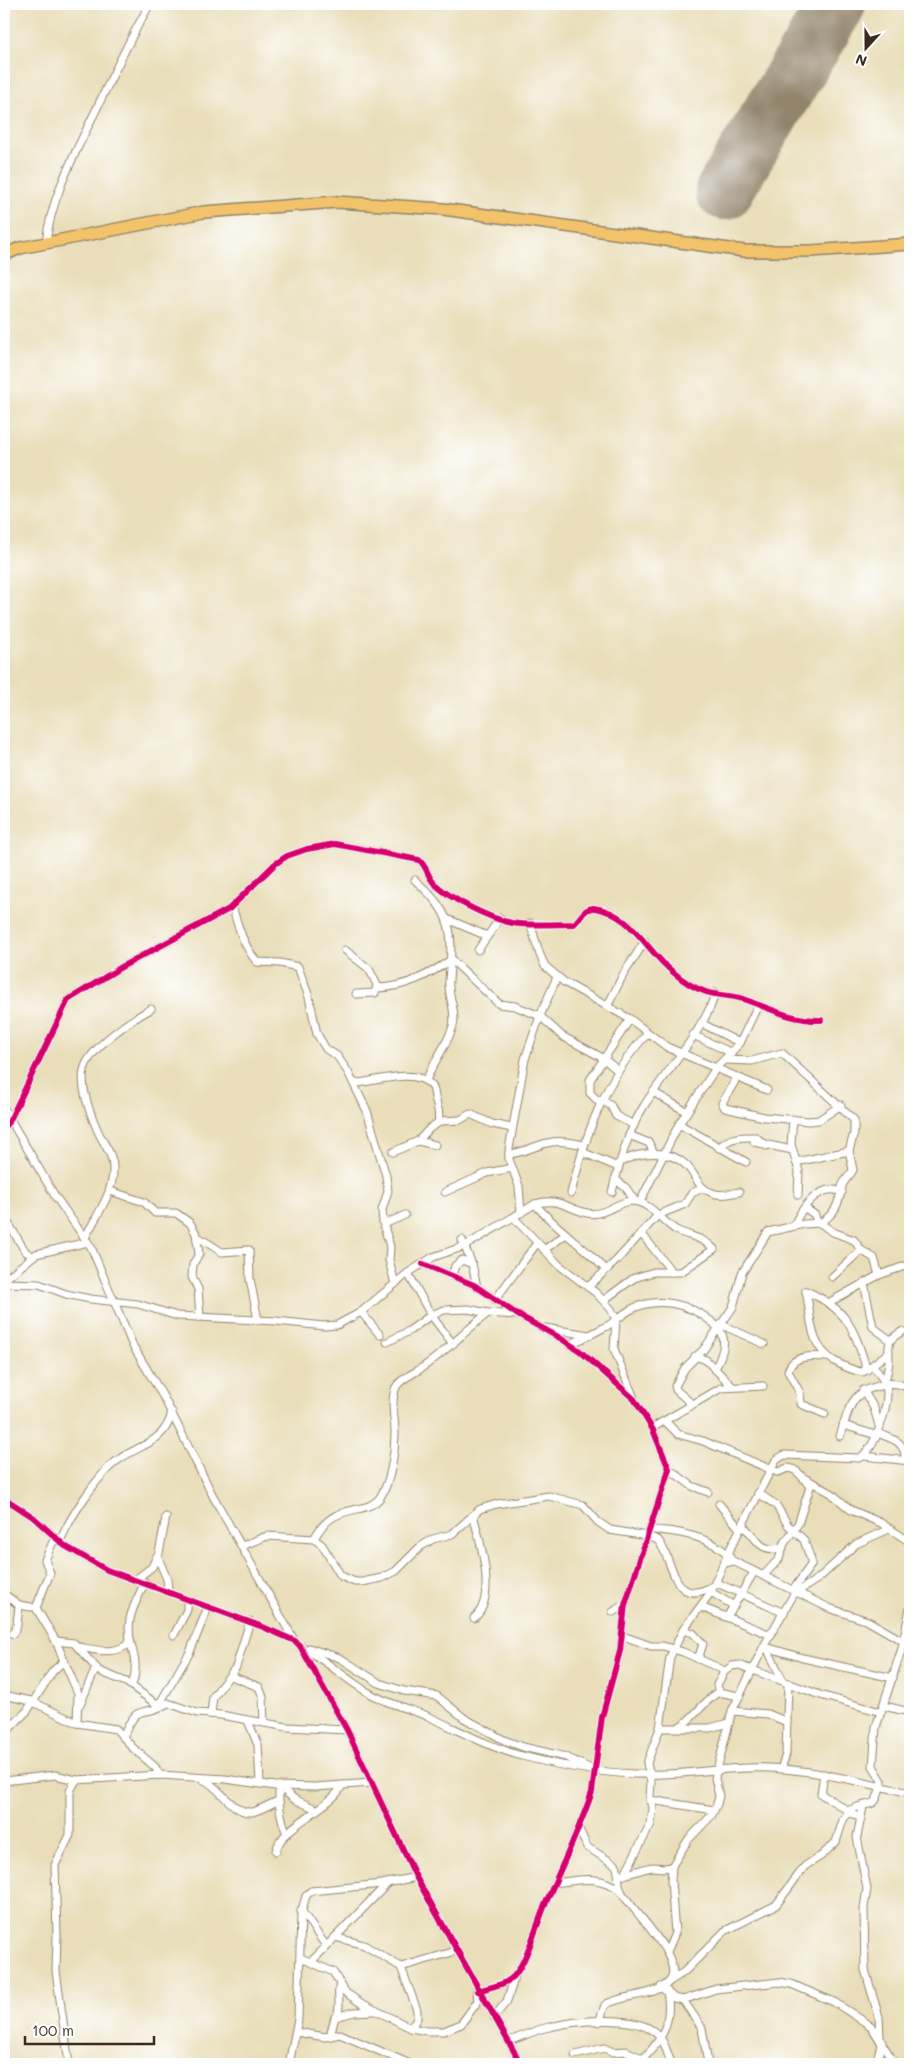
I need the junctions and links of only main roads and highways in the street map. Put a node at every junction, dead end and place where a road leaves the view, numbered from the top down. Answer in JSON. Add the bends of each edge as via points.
{"nodes":[{"id":1,"x":910,"y":244,"type":"edge"},
{"id":2,"x":4,"y":255,"type":"edge"}],
"edges":[{"from":1,"to":2,"type":"highway","via":[[812,251],[744,251],[443,209],[337,202],[204,212],[20,248]]}]}
